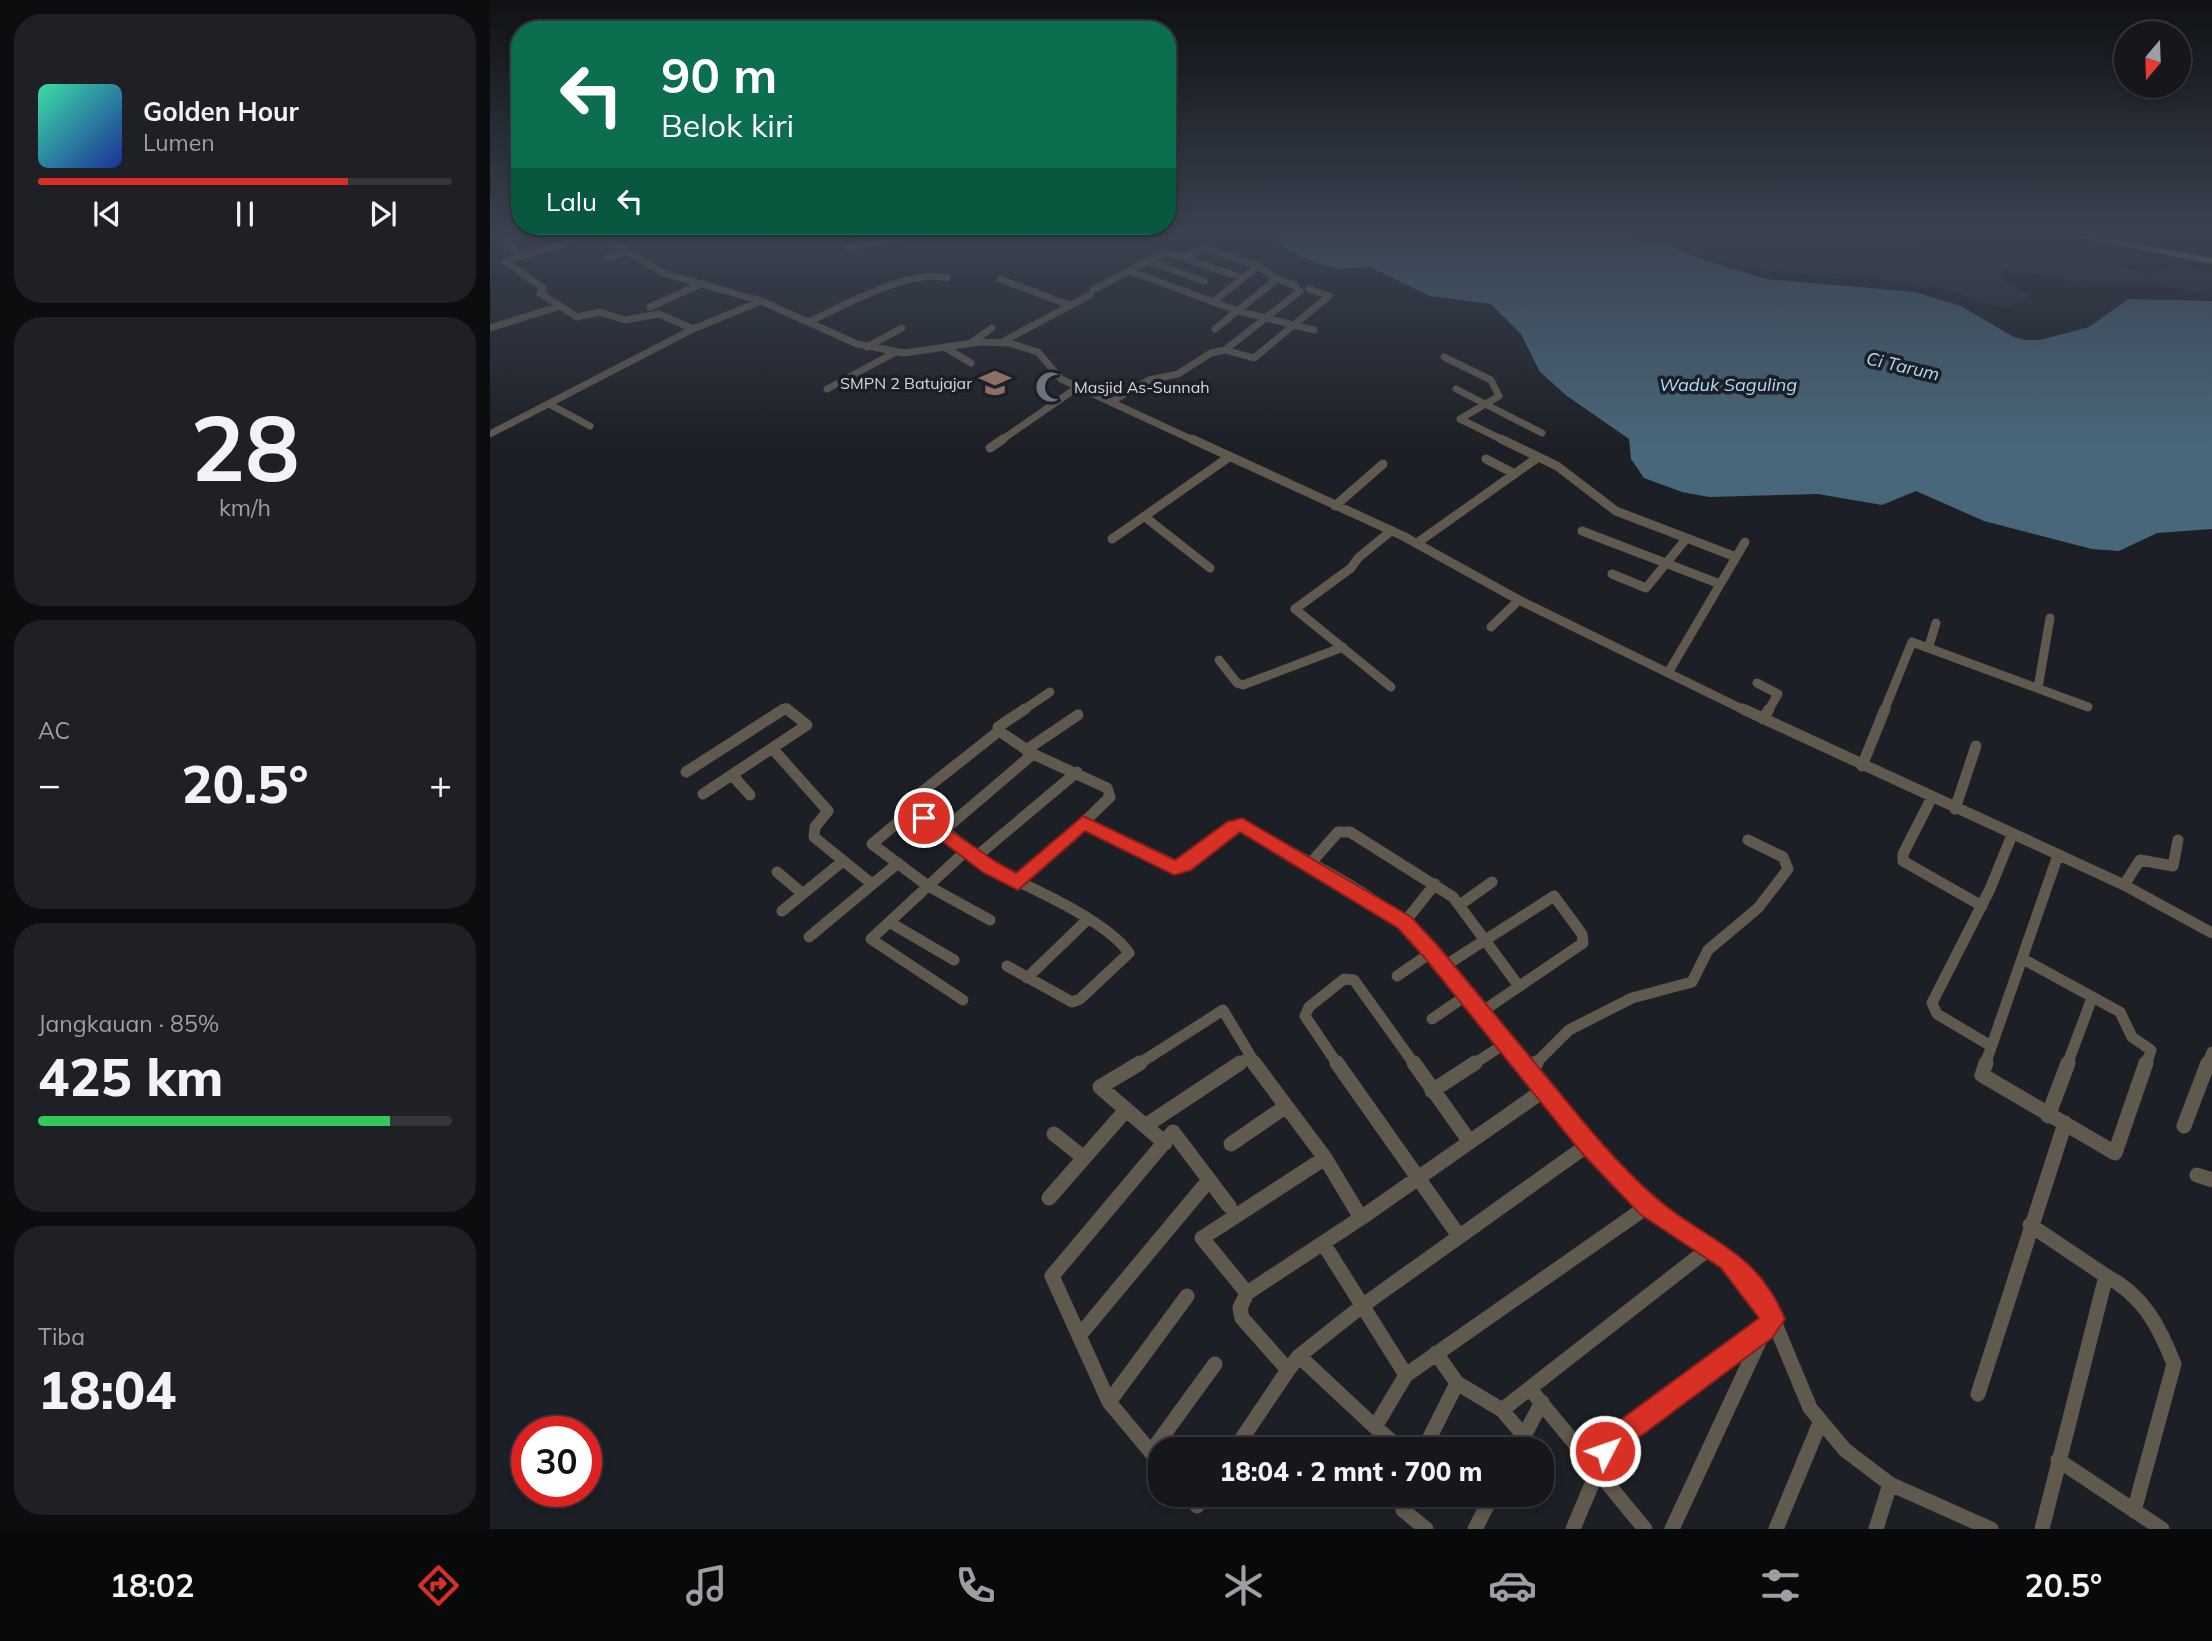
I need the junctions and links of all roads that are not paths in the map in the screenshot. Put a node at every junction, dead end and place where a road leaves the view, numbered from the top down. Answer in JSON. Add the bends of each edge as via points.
{"nodes":[{"id":1,"x":654,"y":305,"type":"edge"},
{"id":2,"x":750,"y":305,"type":"edge"},
{"id":3,"x":771,"y":305,"type":"edge"},
{"id":4,"x":847,"y":305,"type":"edge"},
{"id":5,"x":1069,"y":305,"type":"edge"},
{"id":6,"x":1222,"y":305,"type":"edge"},
{"id":7,"x":1244,"y":305,"type":"edge"},
{"id":8,"x":1280,"y":305,"type":"edge"},
{"id":9,"x":1318,"y":305,"type":"edge"},
{"id":10,"x":560,"y":306,"type":"joint"},
{"id":11,"x":650,"y":307,"type":"dead end"},
{"id":12,"x":1237,"y":311,"type":"junction"},
{"id":13,"x":1265,"y":319,"type":"junction"},
{"id":14,"x":808,"y":322,"type":"junction"},
{"id":15,"x":1294,"y":326,"type":"junction"},
{"id":16,"x":490,"y":328,"type":"edge"},
{"id":17,"x":902,"y":328,"type":"dead end"},
{"id":18,"x":992,"y":328,"type":"dead end"},
{"id":19,"x":693,"y":329,"type":"junction"},
{"id":20,"x":1215,"y":329,"type":"dead end"},
{"id":21,"x":1314,"y":330,"type":"dead end"},
{"id":22,"x":1002,"y":342,"type":"junction"},
{"id":23,"x":970,"y":344,"type":"junction"},
{"id":24,"x":867,"y":347,"type":"junction"},
{"id":25,"x":946,"y":348,"type":"junction"},
{"id":26,"x":1226,"y":350,"type":"junction"},
{"id":27,"x":894,"y":353,"type":"junction"},
{"id":28,"x":1444,"y":357,"type":"dead end"},
{"id":29,"x":971,"y":363,"type":"dead end"},
{"id":30,"x":1079,"y":387,"type":"junction"},
{"id":31,"x":827,"y":388,"type":"dead end"},
{"id":32,"x":1456,"y":389,"type":"dead end"},
{"id":33,"x":1111,"y":402,"type":"junction"},
{"id":34,"x":1485,"y":404,"type":"junction"},
{"id":35,"x":551,"y":405,"type":"junction"},
{"id":36,"x":590,"y":426,"type":"dead end"},
{"id":37,"x":1542,"y":433,"type":"dead end"},
{"id":38,"x":490,"y":435,"type":"edge"},
{"id":39,"x":990,"y":448,"type":"dead end"},
{"id":40,"x":1229,"y":457,"type":"junction"},
{"id":41,"x":1537,"y":458,"type":"junction"},
{"id":42,"x":1486,"y":459,"type":"dead end"},
{"id":43,"x":1383,"y":464,"type":"dead end"},
{"id":44,"x":1515,"y":474,"type":"junction"},
{"id":45,"x":1335,"y":506,"type":"junction"},
{"id":46,"x":1145,"y":517,"type":"junction"},
{"id":47,"x":1391,"y":531,"type":"junction"},
{"id":48,"x":1582,"y":531,"type":"dead end"},
{"id":49,"x":1112,"y":539,"type":"dead end"},
{"id":50,"x":1686,"y":539,"type":"junction"},
{"id":51,"x":1745,"y":542,"type":"dead end"},
{"id":52,"x":1417,"y":543,"type":"junction"},
{"id":53,"x":1736,"y":556,"type":"junction"},
{"id":54,"x":1666,"y":563,"type":"junction"},
{"id":55,"x":1210,"y":568,"type":"dead end"},
{"id":56,"x":1612,"y":574,"type":"dead end"},
{"id":57,"x":1720,"y":584,"type":"junction"},
{"id":58,"x":1519,"y":600,"type":"junction"},
{"id":59,"x":2050,"y":618,"type":"dead end"},
{"id":60,"x":1937,"y":623,"type":"dead end"},
{"id":61,"x":1491,"y":627,"type":"dead end"},
{"id":62,"x":1929,"y":646,"type":"junction"},
{"id":63,"x":1343,"y":647,"type":"junction"},
{"id":64,"x":1219,"y":660,"type":"dead end"},
{"id":65,"x":1668,"y":673,"type":"junction"},
{"id":66,"x":1757,"y":683,"type":"dead end"},
{"id":67,"x":1391,"y":687,"type":"dead end"},
{"id":68,"x":2038,"y":688,"type":"junction"},
{"id":69,"x":1050,"y":692,"type":"dead end"},
{"id":70,"x":2088,"y":707,"type":"dead end"},
{"id":71,"x":1078,"y":715,"type":"dead end"},
{"id":72,"x":1763,"y":719,"type":"junction"},
{"id":73,"x":999,"y":731,"type":"junction"},
{"id":74,"x":1976,"y":746,"type":"dead end"},
{"id":75,"x":772,"y":748,"type":"junction"},
{"id":76,"x":1030,"y":752,"type":"junction"},
{"id":77,"x":1862,"y":766,"type":"junction"},
{"id":78,"x":686,"y":772,"type":"dead end"},
{"id":79,"x":1077,"y":772,"type":"junction"},
{"id":80,"x":732,"y":775,"type":"junction"},
{"id":81,"x":703,"y":794,"type":"dead end"},
{"id":82,"x":750,"y":795,"type":"dead end"},
{"id":83,"x":1931,"y":799,"type":"junction"},
{"id":84,"x":1955,"y":809,"type":"junction"},
{"id":85,"x":912,"y":811,"type":"junction"},
{"id":86,"x":1083,"y":823,"type":"junction"},
{"id":87,"x":944,"y":830,"type":"junction"},
{"id":88,"x":2012,"y":835,"type":"junction"},
{"id":89,"x":1748,"y":840,"type":"dead end"},
{"id":90,"x":2178,"y":840,"type":"dead end"},
{"id":91,"x":972,"y":852,"type":"junction"},
{"id":92,"x":2058,"y":855,"type":"junction"},
{"id":93,"x":844,"y":861,"type":"junction"},
{"id":94,"x":898,"y":863,"type":"junction"},
{"id":95,"x":1310,"y":865,"type":"junction"},
{"id":96,"x":777,"y":872,"type":"dead end"},
{"id":97,"x":1018,"y":882,"type":"junction"},
{"id":98,"x":1492,"y":882,"type":"dead end"},
{"id":99,"x":873,"y":884,"type":"junction"},
{"id":100,"x":1435,"y":884,"type":"junction"},
{"id":101,"x":2124,"y":885,"type":"junction"},
{"id":102,"x":928,"y":886,"type":"junction"},
{"id":103,"x":803,"y":894,"type":"junction"},
{"id":104,"x":1461,"y":905,"type":"junction"},
{"id":105,"x":1982,"y":906,"type":"junction"},
{"id":106,"x":782,"y":911,"type":"dead end"},
{"id":107,"x":990,"y":920,"type":"dead end"},
{"id":108,"x":1087,"y":920,"type":"junction"},
{"id":109,"x":889,"y":922,"type":"junction"},
{"id":110,"x":1404,"y":923,"type":"junction"},
{"id":111,"x":2212,"y":933,"type":"edge"},
{"id":112,"x":809,"y":937,"type":"dead end"},
{"id":113,"x":1487,"y":940,"type":"junction"},
{"id":114,"x":1432,"y":952,"type":"junction"},
{"id":115,"x":2023,"y":959,"type":"junction"},
{"id":116,"x":954,"y":960,"type":"dead end"},
{"id":117,"x":1007,"y":966,"type":"dead end"},
{"id":118,"x":1443,"y":967,"type":"junction"},
{"id":119,"x":1396,"y":976,"type":"dead end"},
{"id":120,"x":1027,"y":978,"type":"junction"},
{"id":121,"x":1518,"y":985,"type":"junction"},
{"id":122,"x":1467,"y":995,"type":"junction"},
{"id":123,"x":2092,"y":998,"type":"junction"},
{"id":124,"x":963,"y":1000,"type":"dead end"},
{"id":125,"x":1480,"y":1013,"type":"junction"},
{"id":126,"x":1432,"y":1019,"type":"dead end"},
{"id":127,"x":1506,"y":1043,"type":"junction"},
{"id":128,"x":1991,"y":1046,"type":"junction"},
{"id":129,"x":2212,"y":1052,"type":"edge"},
{"id":130,"x":1248,"y":1058,"type":"junction"},
{"id":131,"x":1529,"y":1070,"type":"junction"},
{"id":132,"x":1544,"y":1090,"type":"junction"},
{"id":133,"x":1432,"y":1091,"type":"junction"},
{"id":134,"x":1283,"y":1109,"type":"junction"},
{"id":135,"x":1126,"y":1110,"type":"junction"},
{"id":136,"x":2048,"y":1116,"type":"junction"},
{"id":137,"x":2064,"y":1123,"type":"junction"},
{"id":138,"x":1145,"y":1126,"type":"junction"},
{"id":139,"x":2184,"y":1126,"type":"dead end"},
{"id":140,"x":1054,"y":1134,"type":"dead end"},
{"id":141,"x":1469,"y":1142,"type":"junction"},
{"id":142,"x":1165,"y":1143,"type":"junction"},
{"id":143,"x":1231,"y":1144,"type":"dead end"},
{"id":144,"x":1588,"y":1144,"type":"junction"},
{"id":145,"x":1084,"y":1158,"type":"junction"},
{"id":146,"x":1325,"y":1158,"type":"junction"},
{"id":147,"x":2197,"y":1175,"type":"dead end"},
{"id":148,"x":1419,"y":1177,"type":"junction"},
{"id":149,"x":1209,"y":1180,"type":"junction"},
{"id":150,"x":2212,"y":1180,"type":"edge"},
{"id":151,"x":1048,"y":1198,"type":"dead end"},
{"id":152,"x":1229,"y":1206,"type":"dead end"},
{"id":153,"x":1648,"y":1206,"type":"junction"},
{"id":154,"x":1361,"y":1218,"type":"junction"},
{"id":155,"x":2030,"y":1225,"type":"junction"},
{"id":156,"x":1460,"y":1236,"type":"junction"},
{"id":157,"x":1322,"y":1242,"type":"junction"},
{"id":158,"x":1712,"y":1246,"type":"junction"},
{"id":159,"x":2106,"y":1276,"type":"junction"},
{"id":160,"x":1247,"y":1293,"type":"junction"},
{"id":161,"x":1187,"y":1296,"type":"dead end"},
{"id":162,"x":1362,"y":1306,"type":"junction"},
{"id":163,"x":1769,"y":1325,"type":"junction"},
{"id":164,"x":1079,"y":1336,"type":"junction"},
{"id":165,"x":1437,"y":1353,"type":"junction"},
{"id":166,"x":1299,"y":1356,"type":"junction"},
{"id":167,"x":1215,"y":1364,"type":"dead end"},
{"id":168,"x":1288,"y":1370,"type":"junction"},
{"id":169,"x":1406,"y":1375,"type":"junction"},
{"id":170,"x":1457,"y":1383,"type":"junction"},
{"id":171,"x":1530,"y":1389,"type":"junction"},
{"id":172,"x":1978,"y":1394,"type":"dead end"},
{"id":173,"x":1109,"y":1402,"type":"junction"},
{"id":174,"x":1542,"y":1402,"type":"junction"},
{"id":175,"x":1502,"y":1410,"type":"junction"},
{"id":176,"x":1820,"y":1423,"type":"junction"},
{"id":177,"x":1375,"y":1427,"type":"junction"},
{"id":178,"x":1169,"y":1437,"type":"edge"},
{"id":179,"x":1243,"y":1437,"type":"edge"},
{"id":180,"x":1386,"y":1437,"type":"edge"},
{"id":181,"x":1430,"y":1437,"type":"edge"},
{"id":182,"x":1518,"y":1437,"type":"edge"},
{"id":183,"x":1524,"y":1437,"type":"edge"},
{"id":184,"x":1148,"y":1448,"type":"edge"},
{"id":185,"x":2058,"y":1460,"type":"junction"},
{"id":186,"x":1597,"y":1466,"type":"junction"},
{"id":187,"x":1890,"y":1485,"type":"junction"},
{"id":188,"x":1404,"y":1507,"type":"edge"},
{"id":189,"x":1486,"y":1507,"type":"edge"},
{"id":190,"x":2134,"y":1511,"type":"junction"},
{"id":191,"x":2156,"y":1527,"type":"edge"},
{"id":192,"x":1426,"y":1529,"type":"edge"},
{"id":193,"x":1475,"y":1529,"type":"edge"},
{"id":194,"x":1573,"y":1529,"type":"edge"},
{"id":195,"x":1644,"y":1529,"type":"edge"},
{"id":196,"x":1672,"y":1529,"type":"edge"},
{"id":197,"x":1776,"y":1529,"type":"edge"},
{"id":198,"x":1876,"y":1529,"type":"edge"},
{"id":199,"x":1991,"y":1529,"type":"edge"},
{"id":200,"x":2042,"y":1529,"type":"edge"}],
"edges":[{"from":1,"to":11,"type":"street"},
{"from":2,"to":19,"type":"street"},
{"from":3,"to":14,"type":"street"},
{"from":4,"to":14,"type":"street"},
{"from":5,"to":22,"type":"street"},
{"from":6,"to":12,"type":"street"},
{"from":7,"to":12,"type":"street"},
{"from":8,"to":13,"type":"street"},
{"from":9,"to":15,"type":"street"},
{"from":10,"to":16,"type":"street"},
{"from":10,"to":19,"type":"street","via":[[579,318],[600,312],[626,320],[659,314]]},
{"from":12,"to":13,"type":"street"},
{"from":12,"to":20,"type":"street"},
{"from":13,"to":15,"type":"street"},
{"from":13,"to":26,"type":"street"},
{"from":14,"to":24,"type":"street"},
{"from":15,"to":21,"type":"street"},
{"from":15,"to":26,"type":"street","via":[[1254,358]]},
{"from":17,"to":24,"type":"street"},
{"from":18,"to":23,"type":"street"},
{"from":19,"to":35,"type":"street"},
{"from":22,"to":23,"type":"street"},
{"from":22,"to":30,"type":"street","via":[[1038,352],[1056,376]]},
{"from":23,"to":25,"type":"street"},
{"from":24,"to":27,"type":"street"},
{"from":25,"to":27,"type":"street"},
{"from":25,"to":29,"type":"street"},
{"from":26,"to":33,"type":"street","via":[[1211,353],[1178,374],[1149,380]]},
{"from":27,"to":31,"type":"street"},
{"from":28,"to":34,"type":"street","via":[[1491,380],[1499,396]]},
{"from":30,"to":33,"type":"street"},
{"from":30,"to":39,"type":"street"},
{"from":32,"to":34,"type":"street"},
{"from":33,"to":40,"type":"street"},
{"from":34,"to":37,"type":"street"},
{"from":34,"to":41,"type":"street","via":[[1460,419]]},
{"from":35,"to":36,"type":"street"},
{"from":35,"to":38,"type":"street"},
{"from":40,"to":45,"type":"street"},
{"from":40,"to":46,"type":"street"},
{"from":41,"to":44,"type":"street"},
{"from":41,"to":50,"type":"street","via":[[1559,467],[1608,507]]},
{"from":42,"to":44,"type":"street"},
{"from":43,"to":45,"type":"street"},
{"from":44,"to":52,"type":"street","via":[[1445,519]]},
{"from":45,"to":47,"type":"street"},
{"from":46,"to":49,"type":"street"},
{"from":46,"to":55,"type":"street"},
{"from":47,"to":52,"type":"street"},
{"from":47,"to":63,"type":"street","via":[[1351,568],[1296,607],[1296,612]]},
{"from":48,"to":54,"type":"street"},
{"from":50,"to":53,"type":"street"},
{"from":50,"to":54,"type":"street"},
{"from":51,"to":53,"type":"street"},
{"from":52,"to":58,"type":"street"},
{"from":53,"to":57,"type":"street"},
{"from":54,"to":56,"type":"street","via":[[1646,588]]},
{"from":54,"to":57,"type":"street"},
{"from":57,"to":65,"type":"street"},
{"from":58,"to":61,"type":"street"},
{"from":58,"to":65,"type":"street"},
{"from":59,"to":68,"type":"street"},
{"from":60,"to":62,"type":"street"},
{"from":62,"to":68,"type":"street"},
{"from":62,"to":77,"type":"street","via":[[1910,644]]},
{"from":63,"to":64,"type":"street","via":[[1243,685]]},
{"from":63,"to":67,"type":"street"},
{"from":65,"to":72,"type":"street"},
{"from":66,"to":72,"type":"street","via":[[1777,694]]},
{"from":68,"to":70,"type":"street"},
{"from":69,"to":73,"type":"street","via":[[998,727]]},
{"from":71,"to":76,"type":"street"},
{"from":72,"to":77,"type":"street"},
{"from":73,"to":76,"type":"street"},
{"from":73,"to":85,"type":"street","via":[[923,791],[928,798]]},
{"from":74,"to":84,"type":"street"},
{"from":75,"to":78,"type":"street","via":[[807,725],[786,708]]},
{"from":75,"to":80,"type":"street"},
{"from":75,"to":93,"type":"street","via":[[828,811],[815,827],[814,837]]},
{"from":76,"to":79,"type":"street"},
{"from":76,"to":87,"type":"street"},
{"from":77,"to":83,"type":"street"},
{"from":79,"to":86,"type":"street","via":[[1107,788],[1111,795]]},
{"from":79,"to":91,"type":"street"},
{"from":80,"to":81,"type":"street"},
{"from":80,"to":82,"type":"street"},
{"from":83,"to":84,"type":"street"},
{"from":83,"to":105,"type":"street","via":[[1903,861]]},
{"from":84,"to":88,"type":"street"},
{"from":85,"to":87,"type":"street"},
{"from":85,"to":94,"type":"street","via":[[872,844]]},
{"from":86,"to":95,"type":"street","via":[[1170,867],[1185,865],[1239,825]]},
{"from":86,"to":97,"type":"street"},
{"from":87,"to":91,"type":"street"},
{"from":88,"to":92,"type":"street"},
{"from":88,"to":105,"type":"street"},
{"from":89,"to":131,"type":"street","via":[[1783,857],[1788,869],[1758,908],[1708,950],[1692,982],[1632,998],[1569,1030]]},
{"from":90,"to":101,"type":"street","via":[[2173,866],[2140,860]]},
{"from":91,"to":97,"type":"street","via":[[990,868]]},
{"from":91,"to":102,"type":"street"},
{"from":92,"to":101,"type":"street"},
{"from":92,"to":115,"type":"street"},
{"from":93,"to":99,"type":"street"},
{"from":93,"to":103,"type":"street"},
{"from":94,"to":99,"type":"street"},
{"from":94,"to":102,"type":"street"},
{"from":95,"to":100,"type":"street","via":[[1336,833],[1344,830]]},
{"from":95,"to":110,"type":"street"},
{"from":96,"to":103,"type":"street"},
{"from":97,"to":108,"type":"street"},
{"from":98,"to":104,"type":"street"},
{"from":99,"to":112,"type":"street"},
{"from":100,"to":104,"type":"street"},
{"from":100,"to":110,"type":"street"},
{"from":101,"to":111,"type":"street"},
{"from":102,"to":107,"type":"street"},
{"from":102,"to":109,"type":"street"},
{"from":103,"to":106,"type":"street"},
{"from":104,"to":113,"type":"street"},
{"from":105,"to":128,"type":"street","via":[[1932,1003],[1937,1014]]},
{"from":108,"to":120,"type":"street"},
{"from":108,"to":120,"type":"street","via":[[1126,945],[1125,958],[1074,1002]]},
{"from":109,"to":116,"type":"street"},
{"from":109,"to":124,"type":"street","via":[[871,939]]},
{"from":110,"to":114,"type":"street"},
{"from":113,"to":118,"type":"street"},
{"from":113,"to":121,"type":"street"},
{"from":113,"to":121,"type":"street","via":[[1554,896],[1582,934],[1579,948]]},
{"from":114,"to":118,"type":"street"},
{"from":114,"to":119,"type":"street"},
{"from":115,"to":123,"type":"street"},
{"from":115,"to":128,"type":"street"},
{"from":117,"to":120,"type":"street"},
{"from":118,"to":122,"type":"street"},
{"from":121,"to":125,"type":"street"},
{"from":122,"to":125,"type":"street"},
{"from":122,"to":126,"type":"street"},
{"from":123,"to":136,"type":"street"},
{"from":123,"to":137,"type":"street","via":[[2120,1012],[2132,1037],[2152,1052],[2115,1153]]},
{"from":125,"to":127,"type":"street"},
{"from":127,"to":131,"type":"street"},
{"from":127,"to":133,"type":"street"},
{"from":128,"to":136,"type":"street","via":[[1983,1077]]},
{"from":129,"to":139,"type":"street"},
{"from":130,"to":134,"type":"street"},
{"from":130,"to":135,"type":"street","via":[[1223,1010],[1100,1087]]},
{"from":130,"to":138,"type":"street"},
{"from":131,"to":132,"type":"street"},
{"from":132,"to":141,"type":"street"},
{"from":132,"to":144,"type":"street"},
{"from":133,"to":141,"type":"street"},
{"from":133,"to":148,"type":"street","via":[[1354,980],[1344,979],[1309,1007],[1308,1022]]},
{"from":134,"to":143,"type":"street"},
{"from":134,"to":146,"type":"street"},
{"from":135,"to":138,"type":"street"},
{"from":135,"to":145,"type":"street"},
{"from":136,"to":137,"type":"street"},
{"from":137,"to":155,"type":"street"},
{"from":138,"to":142,"type":"street"},
{"from":140,"to":145,"type":"street"},
{"from":141,"to":148,"type":"street"},
{"from":142,"to":149,"type":"street","via":[[1173,1132]]},
{"from":142,"to":164,"type":"street","via":[[1052,1276]]},
{"from":144,"to":153,"type":"street"},
{"from":144,"to":156,"type":"street"},
{"from":145,"to":151,"type":"street"},
{"from":146,"to":154,"type":"street"},
{"from":146,"to":160,"type":"street","via":[[1202,1238]]},
{"from":147,"to":150,"type":"street"},
{"from":148,"to":154,"type":"street"},
{"from":148,"to":156,"type":"street"},
{"from":149,"to":152,"type":"street"},
{"from":149,"to":164,"type":"street"},
{"from":153,"to":158,"type":"street"},
{"from":153,"to":165,"type":"street"},
{"from":154,"to":157,"type":"street"},
{"from":155,"to":159,"type":"street"},
{"from":155,"to":172,"type":"street"},
{"from":156,"to":162,"type":"street"},
{"from":157,"to":160,"type":"street"},
{"from":157,"to":162,"type":"street"},
{"from":158,"to":163,"type":"street","via":[[1742,1274]]},
{"from":158,"to":171,"type":"street"},
{"from":159,"to":185,"type":"street"},
{"from":159,"to":190,"type":"street","via":[[2143,1303],[2174,1364]]},
{"from":160,"to":168,"type":"street","via":[[1240,1315]]},
{"from":161,"to":173,"type":"street"},
{"from":162,"to":166,"type":"street"},
{"from":162,"to":169,"type":"street"},
{"from":163,"to":176,"type":"street"},
{"from":163,"to":186,"type":"street","via":[[1613,1441]]},
{"from":163,"to":196,"type":"street"},
{"from":164,"to":173,"type":"street"},
{"from":165,"to":169,"type":"street"},
{"from":165,"to":170,"type":"street"},
{"from":166,"to":168,"type":"street"},
{"from":166,"to":177,"type":"street"},
{"from":167,"to":178,"type":"street"},
{"from":168,"to":179,"type":"street"},
{"from":169,"to":177,"type":"street"},
{"from":170,"to":175,"type":"street"},
{"from":170,"to":181,"type":"street"},
{"from":171,"to":174,"type":"street"},
{"from":171,"to":175,"type":"street"},
{"from":173,"to":184,"type":"street"},
{"from":174,"to":183,"type":"street"},
{"from":174,"to":186,"type":"street"},
{"from":175,"to":182,"type":"street"},
{"from":176,"to":187,"type":"street","via":[[1856,1461]]},
{"from":176,"to":197,"type":"street"},
{"from":177,"to":180,"type":"street"},
{"from":185,"to":190,"type":"street"},
{"from":185,"to":200,"type":"street"},
{"from":186,"to":194,"type":"street"},
{"from":186,"to":195,"type":"street"},
{"from":187,"to":198,"type":"street"},
{"from":187,"to":199,"type":"street"},
{"from":188,"to":192,"type":"street"},
{"from":189,"to":193,"type":"street"},
{"from":190,"to":191,"type":"street"}]}
